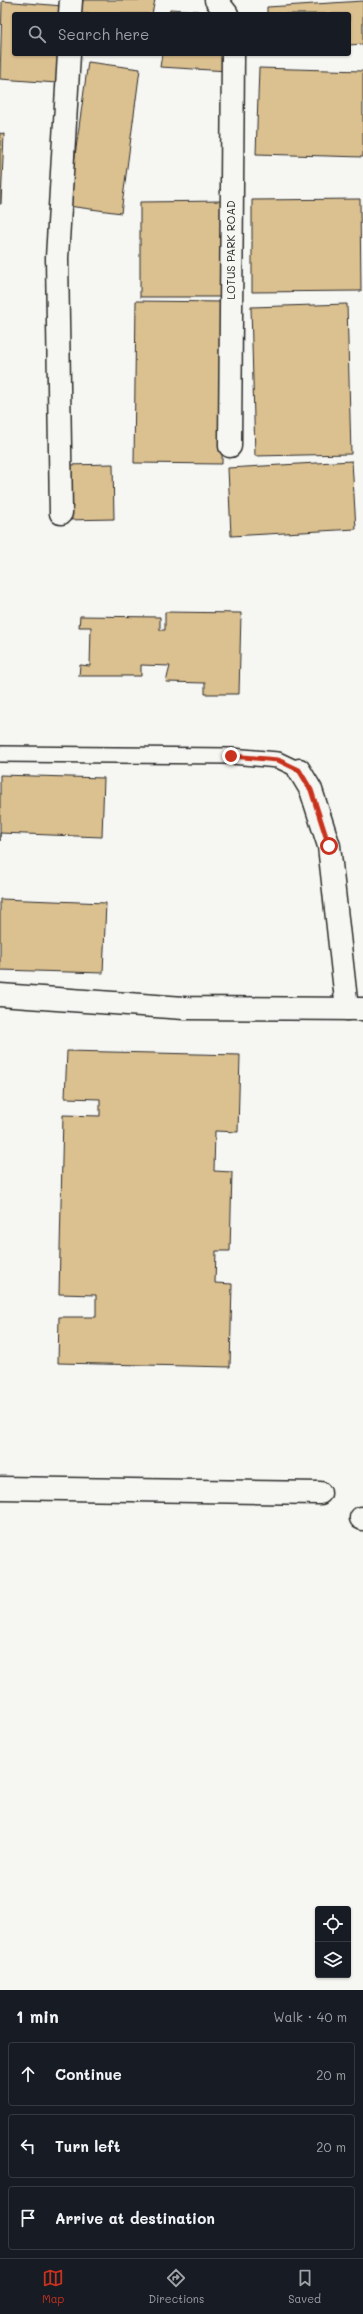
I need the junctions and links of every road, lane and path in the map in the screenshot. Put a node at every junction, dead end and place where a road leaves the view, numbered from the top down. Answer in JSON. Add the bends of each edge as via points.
{"nodes":[{"id":1,"x":71,"y":0,"type":"edge"},
{"id":2,"x":216,"y":0,"type":"edge"},
{"id":3,"x":70,"y":12,"type":"edge"},
{"id":4,"x":225,"y":12,"type":"edge"},
{"id":5,"x":69,"y":56,"type":"edge"},
{"id":6,"x":233,"y":56,"type":"edge"},
{"id":7,"x":230,"y":446,"type":"dead end"},
{"id":8,"x":61,"y":512,"type":"dead end"},
{"id":9,"x":0,"y":754,"type":"edge"},
{"id":10,"x":299,"y":770,"type":"joint"},
{"id":11,"x":0,"y":995,"type":"edge"},
{"id":12,"x":355,"y":1009,"type":"edge"},
{"id":13,"x":0,"y":1488,"type":"edge"},
{"id":14,"x":320,"y":1493,"type":"dead end"}],
"edges":[{"from":1,"to":3,"type":"street"},
{"from":2,"to":4,"type":"street"},
{"from":5,"to":8,"type":"street","via":[[58,258]]},
{"from":6,"to":7,"type":"street","name":"LOTUS PARK ROAD"},
{"from":9,"to":10,"type":"lane","via":[[231,756],[278,760]]},
{"from":10,"to":12,"type":"street","via":[[311,790],[329,846]]},
{"from":11,"to":12,"type":"street","via":[[184,1008]]},
{"from":13,"to":14,"type":"street"}]}
